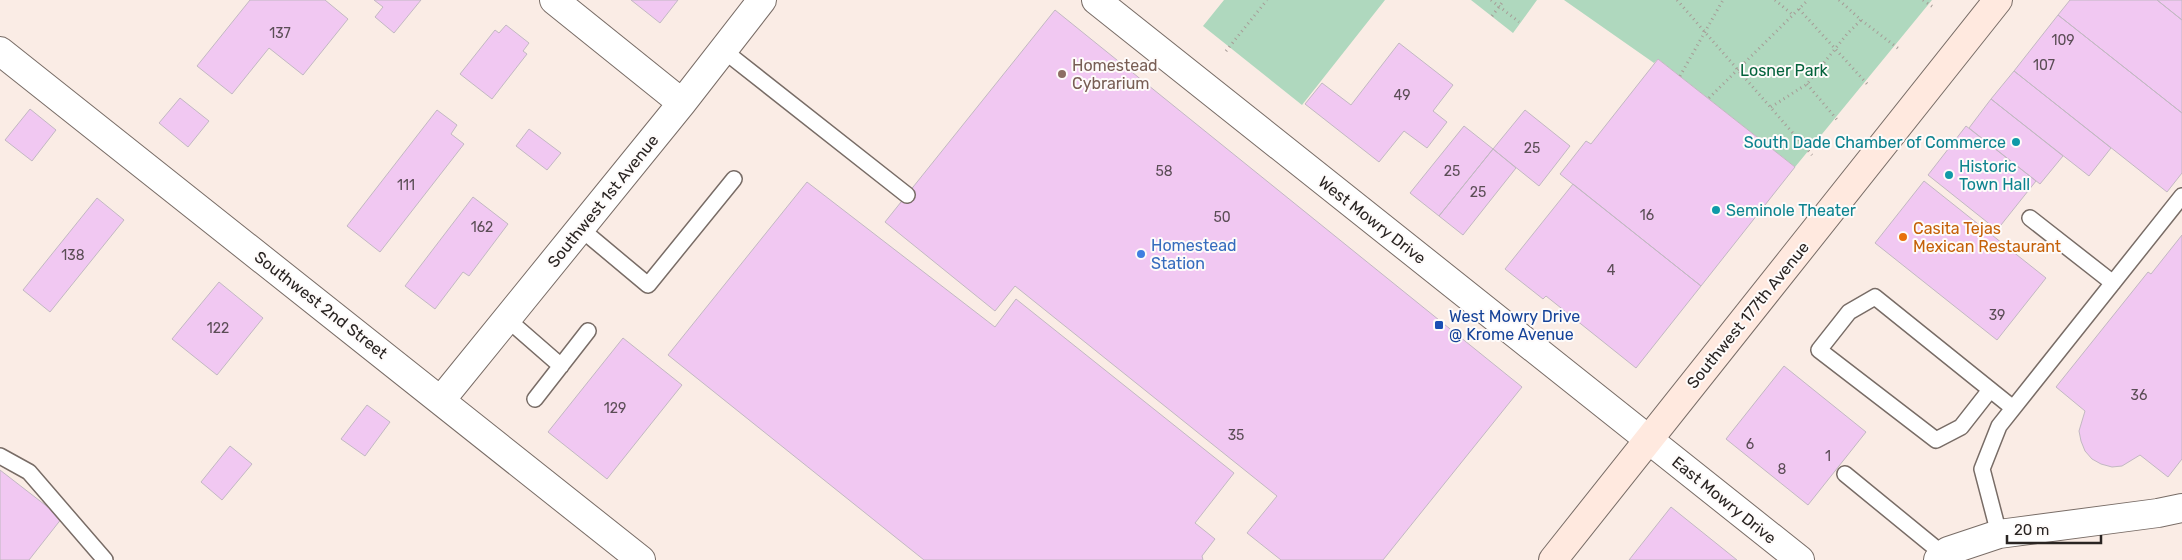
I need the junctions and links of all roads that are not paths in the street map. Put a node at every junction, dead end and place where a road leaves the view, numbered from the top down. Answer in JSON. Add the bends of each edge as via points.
{"nodes":[{"id":1,"x":554,"y":0,"type":"edge"},
{"id":2,"x":762,"y":0,"type":"edge"},
{"id":3,"x":1096,"y":0,"type":"edge"},
{"id":4,"x":1998,"y":0,"type":"edge"},
{"id":5,"x":723,"y":50,"type":"junction"},
{"id":6,"x":0,"y":51,"type":"edge"},
{"id":7,"x":682,"y":103,"type":"junction"},
{"id":8,"x":734,"y":179,"type":"dead end"},
{"id":9,"x":907,"y":195,"type":"dead end"},
{"id":10,"x":2182,"y":196,"type":"edge"},
{"id":11,"x":2030,"y":218,"type":"dead end"},
{"id":12,"x":581,"y":230,"type":"junction"},
{"id":13,"x":2113,"y":283,"type":"junction"},
{"id":14,"x":506,"y":320,"type":"junction"},
{"id":15,"x":588,"y":331,"type":"dead end"},
{"id":16,"x":561,"y":366,"type":"junction"},
{"id":17,"x":1990,"y":390,"type":"junction"},
{"id":18,"x":535,"y":399,"type":"dead end"},
{"id":19,"x":441,"y":400,"type":"junction"},
{"id":20,"x":2013,"y":408,"type":"junction"},
{"id":21,"x":1649,"y":439,"type":"junction"},
{"id":22,"x":0,"y":456,"type":"edge"},
{"id":23,"x":1845,"y":474,"type":"dead end"},
{"id":24,"x":2182,"y":508,"type":"edge"},
{"id":25,"x":1999,"y":534,"type":"junction"},
{"id":26,"x":1941,"y":557,"type":"edge"},
{"id":27,"x":106,"y":560,"type":"edge"},
{"id":28,"x":641,"y":560,"type":"edge"},
{"id":29,"x":1553,"y":560,"type":"edge"},
{"id":30,"x":1800,"y":560,"type":"edge"}],
"edges":[{"from":1,"to":7,"type":"street"},
{"from":2,"to":5,"type":"street","name":"Southwest 1st Avenue"},
{"from":3,"to":21,"type":"street","name":"West Mowry Drive"},
{"from":4,"to":21,"type":"main road","name":"Southwest 177th Avenue"},
{"from":5,"to":7,"type":"street","name":"Southwest 1st Avenue"},
{"from":5,"to":9,"type":"lane"},
{"from":6,"to":19,"type":"street","name":"Southwest 2nd Street"},
{"from":7,"to":12,"type":"street","name":"Southwest 1st Avenue"},
{"from":8,"to":12,"type":"lane","via":[[648,285]]},
{"from":10,"to":13,"type":"lane"},
{"from":11,"to":13,"type":"lane"},
{"from":12,"to":14,"type":"street","name":"Southwest 1st Avenue"},
{"from":13,"to":20,"type":"lane"},
{"from":14,"to":16,"type":"lane"},
{"from":14,"to":19,"type":"street","name":"Southwest 1st Avenue"},
{"from":15,"to":16,"type":"lane"},
{"from":16,"to":18,"type":"lane"},
{"from":17,"to":17,"type":"lane","via":[[1875,297],[1849,312],[1818,350],[1936,440],[1961,427]]},
{"from":17,"to":20,"type":"lane"},
{"from":19,"to":28,"type":"street","name":"Southwest 2nd Street"},
{"from":20,"to":25,"type":"lane","via":[[1999,426],[1982,469]]},
{"from":21,"to":29,"type":"main road","name":"Southwest 177th Avenue"},
{"from":21,"to":30,"type":"street","name":"East Mowry Drive"},
{"from":22,"to":27,"type":"lane","via":[[29,472]]},
{"from":23,"to":26,"type":"lane"},
{"from":24,"to":25,"type":"street"},
{"from":25,"to":26,"type":"street","via":[[1948,551]]}]}
